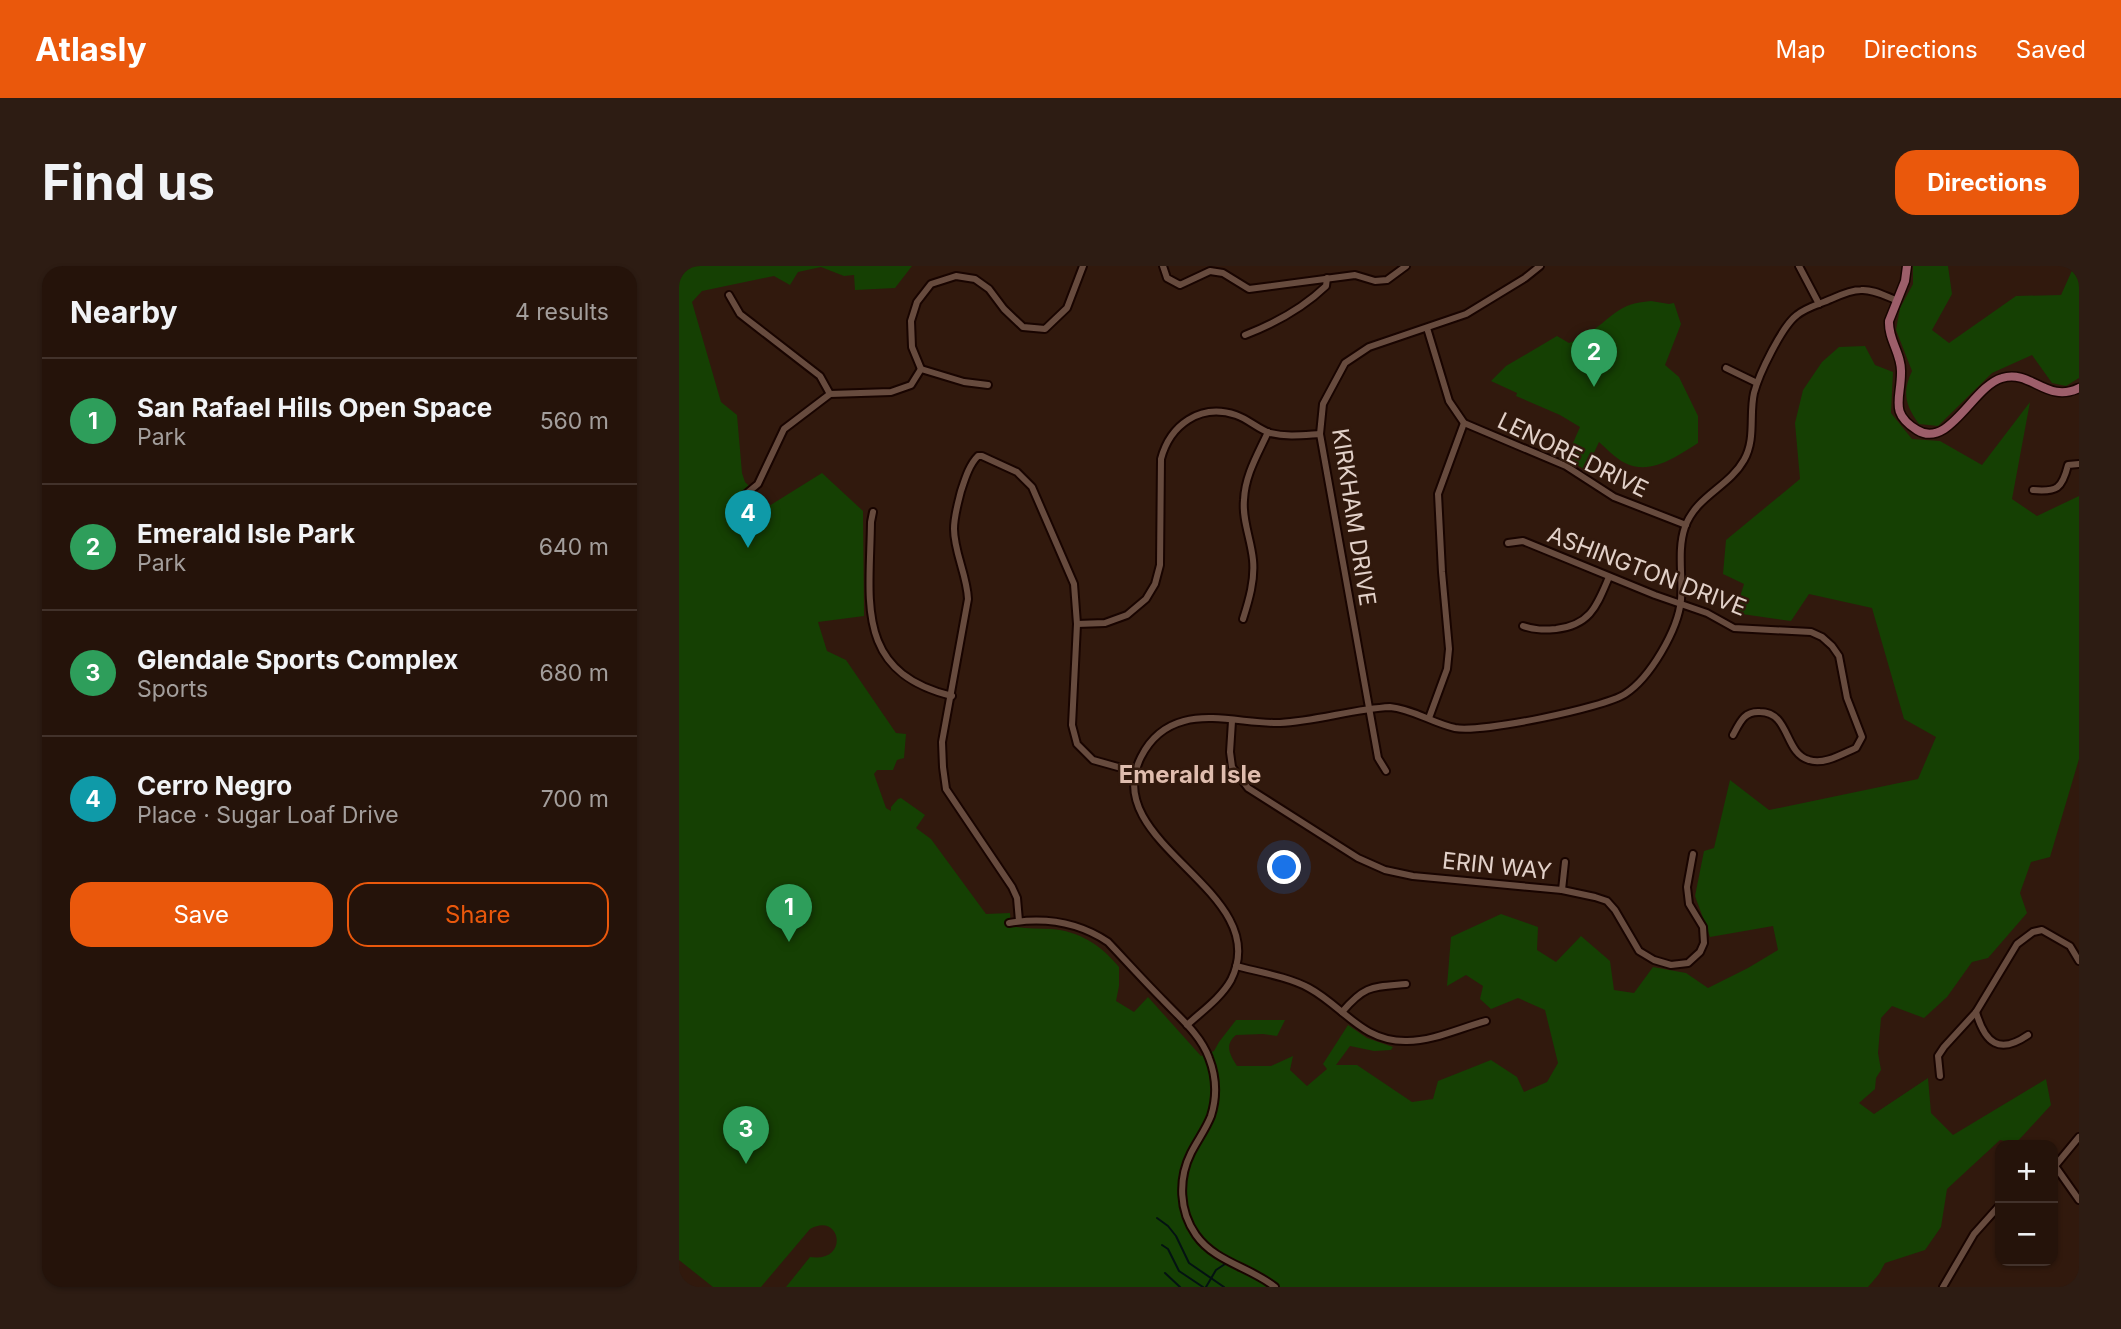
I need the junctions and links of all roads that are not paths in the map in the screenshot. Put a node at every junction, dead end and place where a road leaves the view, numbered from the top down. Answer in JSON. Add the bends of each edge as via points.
{"nodes":[{"id":1,"x":1083,"y":266,"type":"edge"},
{"id":2,"x":1163,"y":266,"type":"edge"},
{"id":3,"x":1406,"y":266,"type":"edge"},
{"id":4,"x":1540,"y":266,"type":"edge"},
{"id":5,"x":1799,"y":266,"type":"edge"},
{"id":6,"x":1907,"y":266,"type":"edge"},
{"id":7,"x":1327,"y":278,"type":"junction"},
{"id":8,"x":729,"y":295,"type":"dead end"},
{"id":9,"x":1896,"y":300,"type":"junction"},
{"id":10,"x":1819,"y":304,"type":"junction"},
{"id":11,"x":1427,"y":328,"type":"junction"},
{"id":12,"x":1245,"y":335,"type":"dead end"},
{"id":13,"x":1726,"y":368,"type":"dead end"},
{"id":14,"x":921,"y":369,"type":"junction"},
{"id":15,"x":1757,"y":383,"type":"junction"},
{"id":16,"x":988,"y":384,"type":"dead end"},
{"id":17,"x":2079,"y":388,"type":"edge"},
{"id":18,"x":830,"y":394,"type":"junction"},
{"id":19,"x":1464,"y":423,"type":"junction"},
{"id":20,"x":1268,"y":432,"type":"junction"},
{"id":21,"x":1320,"y":434,"type":"junction"},
{"id":22,"x":2079,"y":464,"type":"edge"},
{"id":23,"x":2033,"y":490,"type":"dead end"},
{"id":24,"x":741,"y":498,"type":"dead end"},
{"id":25,"x":873,"y":512,"type":"dead end"},
{"id":26,"x":1686,"y":525,"type":"junction"},
{"id":27,"x":1508,"y":543,"type":"dead end"},
{"id":28,"x":1609,"y":577,"type":"junction"},
{"id":29,"x":1681,"y":603,"type":"junction"},
{"id":30,"x":1243,"y":620,"type":"dead end"},
{"id":31,"x":1077,"y":624,"type":"junction"},
{"id":32,"x":1523,"y":625,"type":"dead end"},
{"id":33,"x":952,"y":696,"type":"junction"},
{"id":34,"x":1369,"y":709,"type":"junction"},
{"id":35,"x":1429,"y":718,"type":"junction"},
{"id":36,"x":1232,"y":721,"type":"junction"},
{"id":37,"x":1733,"y":735,"type":"dead end"},
{"id":38,"x":1386,"y":771,"type":"dead end"},
{"id":39,"x":1136,"y":772,"type":"junction"},
{"id":40,"x":1693,"y":855,"type":"dead end"},
{"id":41,"x":1565,"y":862,"type":"dead end"},
{"id":42,"x":1562,"y":890,"type":"junction"},
{"id":43,"x":1019,"y":921,"type":"junction"},
{"id":44,"x":1009,"y":923,"type":"dead end"},
{"id":45,"x":2079,"y":961,"type":"edge"},
{"id":46,"x":1236,"y":966,"type":"junction"},
{"id":47,"x":1406,"y":984,"type":"dead end"},
{"id":48,"x":1342,"y":1012,"type":"junction"},
{"id":49,"x":1976,"y":1013,"type":"junction"},
{"id":50,"x":1486,"y":1021,"type":"dead end"},
{"id":51,"x":1187,"y":1025,"type":"junction"},
{"id":52,"x":2028,"y":1035,"type":"dead end"},
{"id":53,"x":1940,"y":1076,"type":"dead end"},
{"id":54,"x":2079,"y":1137,"type":"edge"},
{"id":55,"x":2058,"y":1162,"type":"edge"},
{"id":56,"x":2058,"y":1172,"type":"edge"},
{"id":57,"x":2079,"y":1200,"type":"edge"},
{"id":58,"x":1995,"y":1211,"type":"edge"},
{"id":59,"x":1275,"y":1287,"type":"edge"},
{"id":60,"x":1943,"y":1287,"type":"edge"}],
"edges":[{"from":1,"to":14,"type":"street","via":[[1067,308],[1045,328],[1023,327],[975,279],[956,276],[931,284],[917,302],[911,321],[912,347]]},
{"from":2,"to":7,"type":"street","via":[[1167,278],[1180,285],[1210,271],[1223,273],[1249,289]]},
{"from":3,"to":7,"type":"street","via":[[1387,280],[1356,275]]},
{"from":4,"to":11,"type":"street","name":"KIRKHAM DRIVE","via":[[1466,314]]},
{"from":5,"to":10,"type":"street"},
{"from":6,"to":9,"type":"main road"},
{"from":7,"to":12,"type":"street","via":[[1326,285],[1298,310]]},
{"from":8,"to":18,"type":"street","via":[[740,314],[820,376]]},
{"from":9,"to":10,"type":"street","via":[[1862,289]]},
{"from":9,"to":17,"type":"main road","via":[[1889,328],[1901,365],[1897,405],[1902,418],[1921,433],[1934,435],[1944,430],[2001,378],[2029,380],[2060,394]]},
{"from":10,"to":15,"type":"street","via":[[1790,320]]},
{"from":11,"to":19,"type":"street","name":"LENORE DRIVE","via":[[1449,401]]},
{"from":11,"to":21,"type":"street","name":"KIRKHAM DRIVE","via":[[1369,347],[1345,363],[1323,404]]},
{"from":13,"to":15,"type":"street"},
{"from":14,"to":16,"type":"street"},
{"from":14,"to":18,"type":"street","via":[[911,385],[891,392]]},
{"from":15,"to":26,"type":"street","via":[[1745,459],[1729,480],[1694,510]]},
{"from":18,"to":24,"type":"street","via":[[784,429],[758,484]]},
{"from":19,"to":26,"type":"street","name":"LENORE DRIVE","via":[[1566,466],[1614,497]]},
{"from":19,"to":35,"type":"street","via":[[1438,494],[1449,649],[1447,669]]},
{"from":20,"to":21,"type":"street"},
{"from":20,"to":30,"type":"street","via":[[1245,488],[1253,579]]},
{"from":20,"to":31,"type":"street","via":[[1238,416],[1213,412],[1184,422],[1171,434],[1161,459],[1160,565],[1155,584],[1127,615]]},
{"from":21,"to":34,"type":"street","name":"KIRKHAM DRIVE"},
{"from":22,"to":23,"type":"street","via":[[2068,465],[2056,489]]},
{"from":25,"to":33,"type":"street","via":[[871,614],[878,643],[907,678]]},
{"from":26,"to":29,"type":"street"},
{"from":27,"to":28,"type":"street","name":"ASHINGTON DRIVE","via":[[1523,541]]},
{"from":28,"to":29,"type":"street","name":"ASHINGTON DRIVE"},
{"from":28,"to":32,"type":"street","via":[[1597,605],[1580,622],[1568,628],[1535,630]]},
{"from":29,"to":35,"type":"street","via":[[1656,662],[1637,685],[1615,699],[1475,729]]},
{"from":29,"to":37,"type":"street","name":"ASHINGTON DRIVE","via":[[1740,629],[1811,632],[1822,637],[1839,656],[1847,698],[1862,737],[1856,748],[1821,762],[1800,757],[1782,724],[1765,711],[1742,718]]},
{"from":31,"to":33,"type":"street","via":[[1074,584],[1032,486],[1017,472],[978,456],[964,483],[955,518],[968,599]]},
{"from":31,"to":39,"type":"street","via":[[1075,739],[1093,760]]},
{"from":33,"to":43,"type":"street","via":[[942,742],[946,789],[1011,885]]},
{"from":34,"to":35,"type":"street","via":[[1399,708]]},
{"from":34,"to":36,"type":"street","via":[[1279,723]]},
{"from":34,"to":38,"type":"street","name":"KIRKHAM DRIVE","via":[[1378,758]]},
{"from":36,"to":39,"type":"street","via":[[1185,720],[1166,729],[1150,742]]},
{"from":36,"to":42,"type":"street","name":"ERIN WAY","via":[[1232,767],[1248,788],[1358,858],[1413,876]]},
{"from":39,"to":46,"type":"street","via":[[1138,808],[1144,819],[1232,923],[1238,943]]},
{"from":40,"to":42,"type":"street","name":"ERIN WAY","via":[[1689,904],[1703,927],[1704,943],[1688,963],[1654,960],[1639,951],[1607,901]]},
{"from":41,"to":42,"type":"street"},
{"from":43,"to":44,"type":"street"},
{"from":43,"to":51,"type":"street","via":[[1061,922],[1100,937]]},
{"from":45,"to":49,"type":"street","via":[[2070,946],[2042,930],[2033,932],[2017,944]]},
{"from":46,"to":48,"type":"street","via":[[1302,984]]},
{"from":46,"to":51,"type":"street","via":[[1221,993]]},
{"from":47,"to":48,"type":"street","via":[[1363,991]]},
{"from":48,"to":50,"type":"street","via":[[1361,1029],[1406,1041]]},
{"from":49,"to":52,"type":"street","via":[[1985,1035],[1997,1045],[2012,1044]]},
{"from":49,"to":53,"type":"street","via":[[1938,1056]]},
{"from":51,"to":59,"type":"street","via":[[1208,1054],[1215,1092],[1211,1114],[1183,1179],[1188,1222],[1211,1251]]},
{"from":54,"to":55,"type":"street"},
{"from":56,"to":57,"type":"street"},
{"from":58,"to":60,"type":"street","via":[[1974,1234]]}]}
